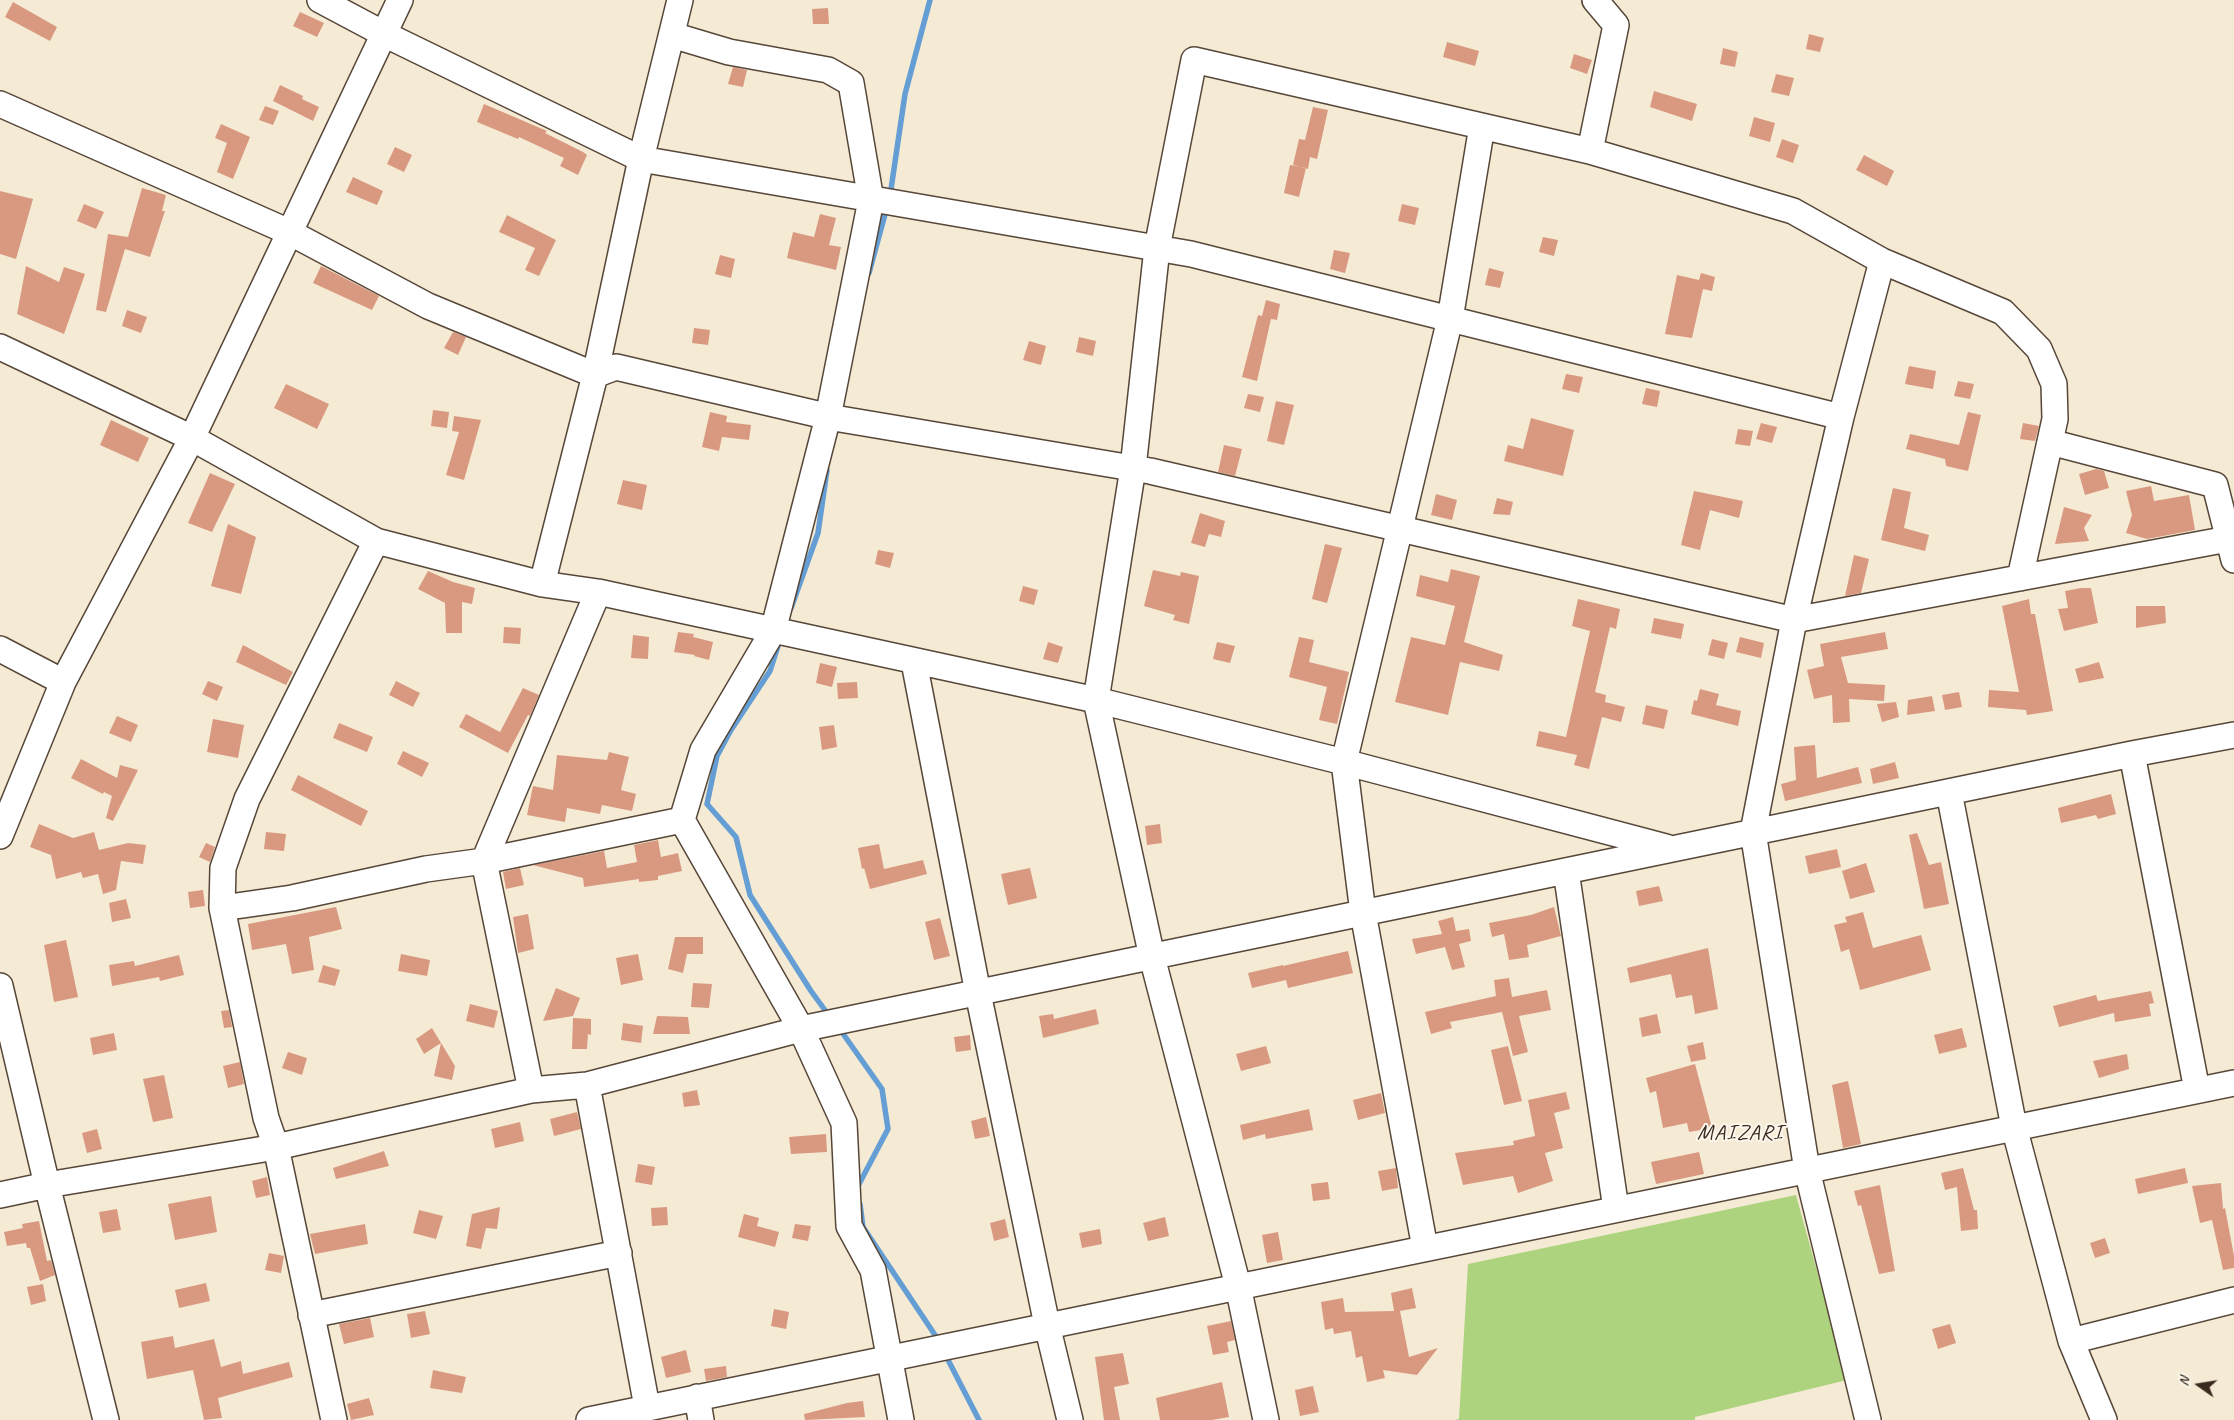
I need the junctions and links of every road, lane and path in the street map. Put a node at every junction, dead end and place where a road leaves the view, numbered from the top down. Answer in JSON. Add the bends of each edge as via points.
{"nodes":[{"id":1,"x":320,"y":0,"type":"edge"},
{"id":2,"x":400,"y":0,"type":"edge"},
{"id":3,"x":680,"y":0,"type":"edge"},
{"id":4,"x":1595,"y":0,"type":"edge"},
{"id":5,"x":384,"y":34,"type":"junction"},
{"id":6,"x":672,"y":35,"type":"junction"},
{"id":7,"x":0,"y":104,"type":"edge"},
{"id":8,"x":1482,"y":126,"type":"junction"},
{"id":9,"x":1590,"y":150,"type":"junction"},
{"id":10,"x":641,"y":159,"type":"junction"},
{"id":11,"x":871,"y":200,"type":"junction"},
{"id":12,"x":290,"y":232,"type":"junction"},
{"id":13,"x":1158,"y":248,"type":"junction"},
{"id":14,"x":1882,"y":261,"type":"junction"},
{"id":15,"x":1450,"y":319,"type":"junction"},
{"id":16,"x":0,"y":347,"type":"edge"},
{"id":17,"x":595,"y":375,"type":"junction"},
{"id":18,"x":1841,"y":416,"type":"junction"},
{"id":19,"x":828,"y":417,"type":"junction"},
{"id":20,"x":192,"y":438,"type":"junction"},
{"id":21,"x":2050,"y":442,"type":"junction"},
{"id":22,"x":1132,"y":468,"type":"junction"},
{"id":23,"x":1401,"y":529,"type":"junction"},
{"id":24,"x":376,"y":542,"type":"junction"},
{"id":25,"x":2231,"y":550,"type":"edge"},
{"id":26,"x":2020,"y":578,"type":"junction"},
{"id":27,"x":542,"y":584,"type":"junction"},
{"id":28,"x":598,"y":592,"type":"junction"},
{"id":29,"x":1794,"y":620,"type":"junction"},
{"id":30,"x":773,"y":631,"type":"junction"},
{"id":31,"x":0,"y":649,"type":"edge"},
{"id":32,"x":914,"y":662,"type":"junction"},
{"id":33,"x":63,"y":682,"type":"junction"},
{"id":34,"x":1096,"y":700,"type":"junction"},
{"id":35,"x":2234,"y":735,"type":"edge"},
{"id":36,"x":2132,"y":754,"type":"junction"},
{"id":37,"x":1344,"y":762,"type":"junction"},
{"id":38,"x":1949,"y":792,"type":"junction"},
{"id":39,"x":682,"y":820,"type":"junction"},
{"id":40,"x":1753,"y":832,"type":"junction"},
{"id":41,"x":0,"y":836,"type":"edge"},
{"id":42,"x":1672,"y":849,"type":"junction"},
{"id":43,"x":484,"y":861,"type":"junction"},
{"id":44,"x":1566,"y":871,"type":"junction"},
{"id":45,"x":222,"y":908,"type":"junction"},
{"id":46,"x":1364,"y":913,"type":"junction"},
{"id":47,"x":1152,"y":957,"type":"junction"},
{"id":48,"x":0,"y":986,"type":"edge"},
{"id":49,"x":978,"y":993,"type":"junction"},
{"id":50,"x":800,"y":1029,"type":"junction"},
{"id":51,"x":2234,"y":1083,"type":"edge"},
{"id":52,"x":586,"y":1085,"type":"junction"},
{"id":53,"x":531,"y":1090,"type":"junction"},
{"id":54,"x":2197,"y":1090,"type":"junction"},
{"id":55,"x":2014,"y":1128,"type":"junction"},
{"id":56,"x":276,"y":1148,"type":"junction"},
{"id":57,"x":1807,"y":1170,"type":"junction"},
{"id":58,"x":47,"y":1185,"type":"junction"},
{"id":59,"x":0,"y":1196,"type":"edge"},
{"id":60,"x":1616,"y":1209,"type":"junction"},
{"id":61,"x":1425,"y":1248,"type":"junction"},
{"id":62,"x":619,"y":1253,"type":"junction"},
{"id":63,"x":1238,"y":1286,"type":"junction"},
{"id":64,"x":2234,"y":1300,"type":"edge"},
{"id":65,"x":312,"y":1315,"type":"junction"},
{"id":66,"x":1047,"y":1325,"type":"junction"},
{"id":67,"x":2071,"y":1341,"type":"junction"},
{"id":68,"x":889,"y":1357,"type":"junction"},
{"id":69,"x":647,"y":1407,"type":"junction"},
{"id":70,"x":699,"y":1408,"type":"edge"},
{"id":71,"x":106,"y":1420,"type":"edge"},
{"id":72,"x":334,"y":1420,"type":"edge"},
{"id":73,"x":589,"y":1420,"type":"edge"},
{"id":74,"x":902,"y":1420,"type":"edge"},
{"id":75,"x":1070,"y":1420,"type":"edge"},
{"id":76,"x":1266,"y":1420,"type":"edge"},
{"id":77,"x":1868,"y":1420,"type":"edge"},
{"id":78,"x":2104,"y":1420,"type":"edge"}],
"edges":[{"from":1,"to":5,"type":"street"},
{"from":2,"to":5,"type":"street"},
{"from":3,"to":6,"type":"street"},
{"from":4,"to":9,"type":"street","via":[[1616,24]]},
{"from":5,"to":10,"type":"street"},
{"from":5,"to":12,"type":"street"},
{"from":6,"to":10,"type":"street"},
{"from":6,"to":11,"type":"street","via":[[729,52],[828,70],[851,83]]},
{"from":7,"to":12,"type":"street"},
{"from":8,"to":9,"type":"street"},
{"from":8,"to":13,"type":"street","via":[[1194,60]]},
{"from":8,"to":15,"type":"street"},
{"from":9,"to":14,"type":"street","via":[[1794,212]]},
{"from":10,"to":11,"type":"street"},
{"from":10,"to":17,"type":"street"},
{"from":11,"to":13,"type":"street"},
{"from":11,"to":19,"type":"street"},
{"from":12,"to":17,"type":"street","via":[[428,306]]},
{"from":12,"to":20,"type":"street"},
{"from":13,"to":15,"type":"street"},
{"from":13,"to":22,"type":"street"},
{"from":14,"to":18,"type":"street"},
{"from":14,"to":21,"type":"street","via":[[2003,312],[2039,349],[2054,384],[2055,419]]},
{"from":15,"to":18,"type":"street"},
{"from":15,"to":23,"type":"street"},
{"from":16,"to":20,"type":"street"},
{"from":17,"to":19,"type":"street","via":[[616,367]]},
{"from":17,"to":27,"type":"street"},
{"from":18,"to":29,"type":"street"},
{"from":19,"to":22,"type":"street"},
{"from":19,"to":30,"type":"street"},
{"from":20,"to":24,"type":"street"},
{"from":20,"to":33,"type":"street"},
{"from":21,"to":25,"type":"street","via":[[2215,485]]},
{"from":21,"to":26,"type":"street"},
{"from":22,"to":23,"type":"street"},
{"from":22,"to":34,"type":"street"},
{"from":23,"to":29,"type":"street"},
{"from":23,"to":37,"type":"street"},
{"from":24,"to":27,"type":"street"},
{"from":24,"to":45,"type":"street","via":[[247,799],[223,868]]},
{"from":25,"to":26,"type":"street"},
{"from":26,"to":29,"type":"street"},
{"from":27,"to":28,"type":"street"},
{"from":28,"to":30,"type":"street"},
{"from":28,"to":43,"type":"street"},
{"from":29,"to":40,"type":"street"},
{"from":30,"to":32,"type":"street"},
{"from":30,"to":39,"type":"street","via":[[703,750]]},
{"from":31,"to":33,"type":"street"},
{"from":32,"to":34,"type":"street"},
{"from":32,"to":49,"type":"street"},
{"from":33,"to":41,"type":"street"},
{"from":34,"to":37,"type":"street"},
{"from":34,"to":47,"type":"street"},
{"from":35,"to":36,"type":"street"},
{"from":36,"to":38,"type":"street"},
{"from":36,"to":54,"type":"street"},
{"from":37,"to":42,"type":"street"},
{"from":37,"to":46,"type":"street"},
{"from":38,"to":40,"type":"street"},
{"from":38,"to":55,"type":"street"},
{"from":39,"to":43,"type":"street"},
{"from":39,"to":50,"type":"street"},
{"from":40,"to":42,"type":"street"},
{"from":40,"to":57,"type":"street"},
{"from":42,"to":44,"type":"street"},
{"from":43,"to":45,"type":"street","via":[[426,869],[292,898]]},
{"from":43,"to":53,"type":"street"},
{"from":44,"to":46,"type":"street"},
{"from":44,"to":60,"type":"street"},
{"from":45,"to":56,"type":"street","via":[[266,1118]]},
{"from":46,"to":47,"type":"street"},
{"from":46,"to":61,"type":"street"},
{"from":47,"to":49,"type":"street"},
{"from":47,"to":63,"type":"street"},
{"from":48,"to":58,"type":"street"},
{"from":49,"to":50,"type":"street"},
{"from":49,"to":66,"type":"street"},
{"from":50,"to":52,"type":"street"},
{"from":50,"to":68,"type":"street","via":[[844,1123],[849,1226],[873,1270]]},
{"from":51,"to":54,"type":"street"},
{"from":52,"to":53,"type":"street"},
{"from":52,"to":62,"type":"street"},
{"from":53,"to":56,"type":"street"},
{"from":54,"to":55,"type":"street"},
{"from":55,"to":57,"type":"street"},
{"from":55,"to":67,"type":"street"},
{"from":56,"to":58,"type":"street"},
{"from":56,"to":65,"type":"street"},
{"from":57,"to":60,"type":"street"},
{"from":57,"to":77,"type":"street"},
{"from":58,"to":59,"type":"street"},
{"from":58,"to":71,"type":"street"},
{"from":60,"to":61,"type":"street"},
{"from":61,"to":63,"type":"street"},
{"from":62,"to":65,"type":"street"},
{"from":62,"to":69,"type":"street"},
{"from":63,"to":66,"type":"street"},
{"from":63,"to":76,"type":"street"},
{"from":64,"to":67,"type":"street"},
{"from":65,"to":72,"type":"street"},
{"from":66,"to":68,"type":"street"},
{"from":66,"to":75,"type":"street"},
{"from":67,"to":78,"type":"street"},
{"from":68,"to":70,"type":"street"},
{"from":68,"to":74,"type":"street"},
{"from":69,"to":70,"type":"street"},
{"from":69,"to":73,"type":"street"}]}
